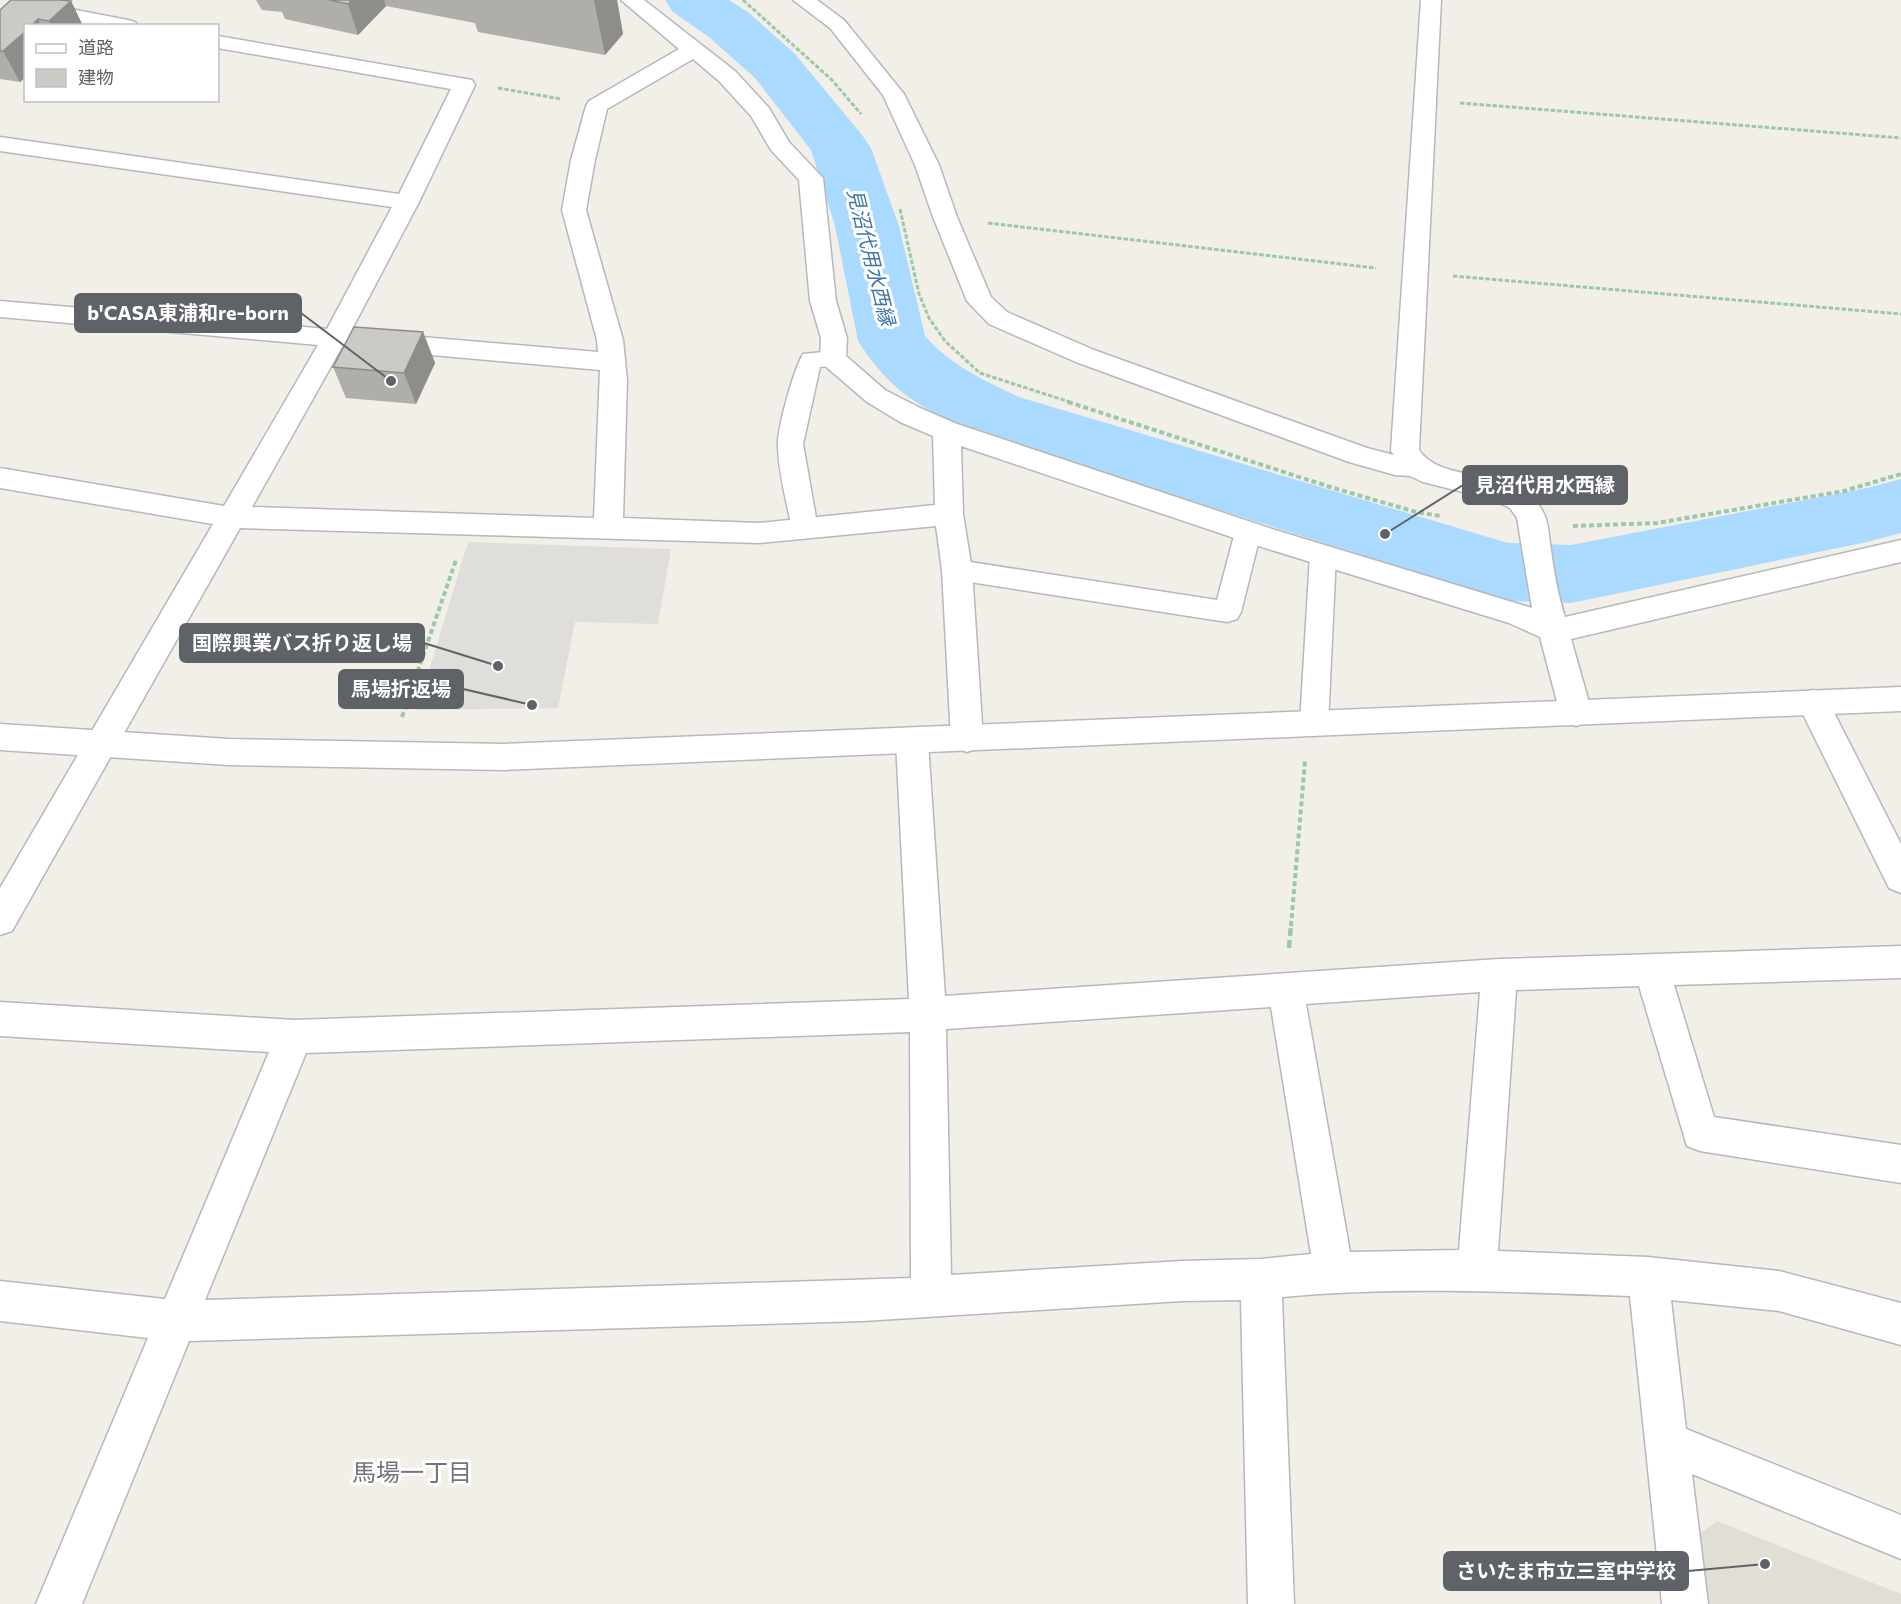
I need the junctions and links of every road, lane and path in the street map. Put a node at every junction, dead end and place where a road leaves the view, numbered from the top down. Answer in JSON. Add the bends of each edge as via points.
{"nodes":[{"id":1,"x":631,"y":0,"type":"edge"},
{"id":2,"x":803,"y":0,"type":"edge"},
{"id":3,"x":1431,"y":0,"type":"edge"},
{"id":4,"x":23,"y":6,"type":"edge"},
{"id":5,"x":118,"y":24,"type":"edge"},
{"id":6,"x":219,"y":42,"type":"edge"},
{"id":7,"x":693,"y":50,"type":"junction"},
{"id":8,"x":464,"y":85,"type":"junction"},
{"id":9,"x":1424,"y":101,"type":"junction"},
{"id":10,"x":597,"y":106,"type":"junction"},
{"id":11,"x":1901,"y":138,"type":"edge"},
{"id":12,"x":0,"y":144,"type":"edge"},
{"id":13,"x":407,"y":202,"type":"junction"},
{"id":14,"x":0,"y":309,"type":"edge"},
{"id":15,"x":334,"y":339,"type":"junction"},
{"id":16,"x":833,"y":359,"type":"junction"},
{"id":17,"x":611,"y":362,"type":"junction"},
{"id":18,"x":947,"y":430,"type":"junction"},
{"id":19,"x":1415,"y":466,"type":"junction"},
{"id":20,"x":0,"y":478,"type":"edge"},
{"id":21,"x":949,"y":514,"type":"junction"},
{"id":22,"x":230,"y":517,"type":"junction"},
{"id":23,"x":468,"y":525,"type":"junction"},
{"id":24,"x":608,"y":527,"type":"junction"},
{"id":25,"x":805,"y":529,"type":"junction"},
{"id":26,"x":1248,"y":532,"type":"junction"},
{"id":27,"x":1901,"y":551,"type":"edge"},
{"id":28,"x":1323,"y":555,"type":"junction"},
{"id":29,"x":957,"y":570,"type":"junction"},
{"id":30,"x":1555,"y":631,"type":"junction"},
{"id":31,"x":1901,"y":699,"type":"edge"},
{"id":32,"x":1814,"y":702,"type":"junction"},
{"id":33,"x":1576,"y":713,"type":"junction"},
{"id":34,"x":401,"y":719,"type":"dead end"},
{"id":35,"x":1314,"y":724,"type":"junction"},
{"id":36,"x":0,"y":737,"type":"edge"},
{"id":37,"x":968,"y":739,"type":"junction"},
{"id":38,"x":912,"y":742,"type":"junction"},
{"id":39,"x":101,"y":745,"type":"junction"},
{"id":40,"x":1305,"y":758,"type":"dead end"},
{"id":41,"x":1901,"y":878,"type":"edge"},
{"id":42,"x":0,"y":920,"type":"edge"},
{"id":43,"x":1901,"y":962,"type":"edge"},
{"id":44,"x":1652,"y":970,"type":"junction"},
{"id":45,"x":1499,"y":975,"type":"junction"},
{"id":46,"x":1286,"y":990,"type":"junction"},
{"id":47,"x":927,"y":1013,"type":"junction"},
{"id":48,"x":0,"y":1019,"type":"edge"},
{"id":49,"x":294,"y":1037,"type":"junction"},
{"id":50,"x":1901,"y":1164,"type":"edge"},
{"id":51,"x":1477,"y":1270,"type":"junction"},
{"id":52,"x":1334,"y":1272,"type":"junction"},
{"id":53,"x":1648,"y":1277,"type":"junction"},
{"id":54,"x":1261,"y":1279,"type":"junction"},
{"id":55,"x":931,"y":1295,"type":"junction"},
{"id":56,"x":0,"y":1301,"type":"edge"},
{"id":57,"x":175,"y":1321,"type":"junction"},
{"id":58,"x":1901,"y":1323,"type":"edge"},
{"id":59,"x":1666,"y":1442,"type":"junction"},
{"id":60,"x":1901,"y":1537,"type":"edge"},
{"id":61,"x":59,"y":1604,"type":"edge"},
{"id":62,"x":1271,"y":1604,"type":"edge"},
{"id":63,"x":1685,"y":1604,"type":"edge"}],
"edges":[{"from":1,"to":7,"type":"street"},
{"from":2,"to":19,"type":"street","via":[[837,24],[893,94],[927,165],[980,301],[998,318],[1085,356],[1359,455]]},
{"from":3,"to":9,"type":"street"},
{"from":4,"to":5,"type":"street"},
{"from":6,"to":8,"type":"street"},
{"from":7,"to":10,"type":"street"},
{"from":7,"to":16,"type":"street","via":[[748,98],[779,144],[811,178],[823,301],[834,338]]},
{"from":8,"to":10,"type":"path"},
{"from":8,"to":13,"type":"street"},
{"from":9,"to":11,"type":"path"},
{"from":9,"to":19,"type":"street","via":[[1405,434],[1405,451]]},
{"from":10,"to":17,"type":"street","via":[[574,210],[607,330]]},
{"from":12,"to":13,"type":"street"},
{"from":13,"to":15,"type":"street"},
{"from":14,"to":15,"type":"street"},
{"from":15,"to":17,"type":"street"},
{"from":15,"to":22,"type":"street"},
{"from":16,"to":18,"type":"street","via":[[876,396]]},
{"from":16,"to":25,"type":"lane","via":[[811,360],[790,444]]},
{"from":17,"to":24,"type":"street"},
{"from":18,"to":21,"type":"street"},
{"from":18,"to":26,"type":"street"},
{"from":19,"to":30,"type":"street","via":[[1520,501],[1531,516],[1544,594]]},
{"from":20,"to":22,"type":"street"},
{"from":21,"to":25,"type":"street"},
{"from":21,"to":29,"type":"street"},
{"from":22,"to":23,"type":"street"},
{"from":22,"to":39,"type":"street"},
{"from":23,"to":24,"type":"street"},
{"from":23,"to":34,"type":"path"},
{"from":24,"to":25,"type":"street","via":[[759,533]]},
{"from":26,"to":28,"type":"street"},
{"from":26,"to":29,"type":"lane","via":[[1227,612]]},
{"from":27,"to":30,"type":"street"},
{"from":28,"to":30,"type":"street","via":[[1520,615]]},
{"from":28,"to":35,"type":"lane"},
{"from":29,"to":37,"type":"street"},
{"from":30,"to":33,"type":"street"},
{"from":31,"to":32,"type":"street"},
{"from":32,"to":33,"type":"street"},
{"from":32,"to":41,"type":"street"},
{"from":33,"to":35,"type":"street"},
{"from":35,"to":37,"type":"street"},
{"from":36,"to":39,"type":"street"},
{"from":37,"to":38,"type":"street"},
{"from":38,"to":39,"type":"street","via":[[504,757],[230,753]]},
{"from":38,"to":47,"type":"street"},
{"from":39,"to":42,"type":"street"},
{"from":40,"to":46,"type":"path"},
{"from":43,"to":44,"type":"street"},
{"from":44,"to":45,"type":"street"},
{"from":44,"to":50,"type":"street","via":[[1700,1133]]},
{"from":45,"to":46,"type":"street"},
{"from":45,"to":51,"type":"street"},
{"from":46,"to":47,"type":"street"},
{"from":46,"to":52,"type":"street"},
{"from":47,"to":49,"type":"street"},
{"from":47,"to":55,"type":"street"},
{"from":48,"to":49,"type":"street"},
{"from":49,"to":57,"type":"street"},
{"from":51,"to":52,"type":"street"},
{"from":51,"to":53,"type":"street"},
{"from":52,"to":54,"type":"street"},
{"from":53,"to":58,"type":"street","via":[[1779,1291]]},
{"from":53,"to":59,"type":"street"},
{"from":54,"to":55,"type":"street"},
{"from":54,"to":62,"type":"street"},
{"from":55,"to":57,"type":"street","via":[[863,1301]]},
{"from":56,"to":57,"type":"street"},
{"from":57,"to":61,"type":"street"},
{"from":59,"to":60,"type":"street"},
{"from":59,"to":63,"type":"street"}]}
